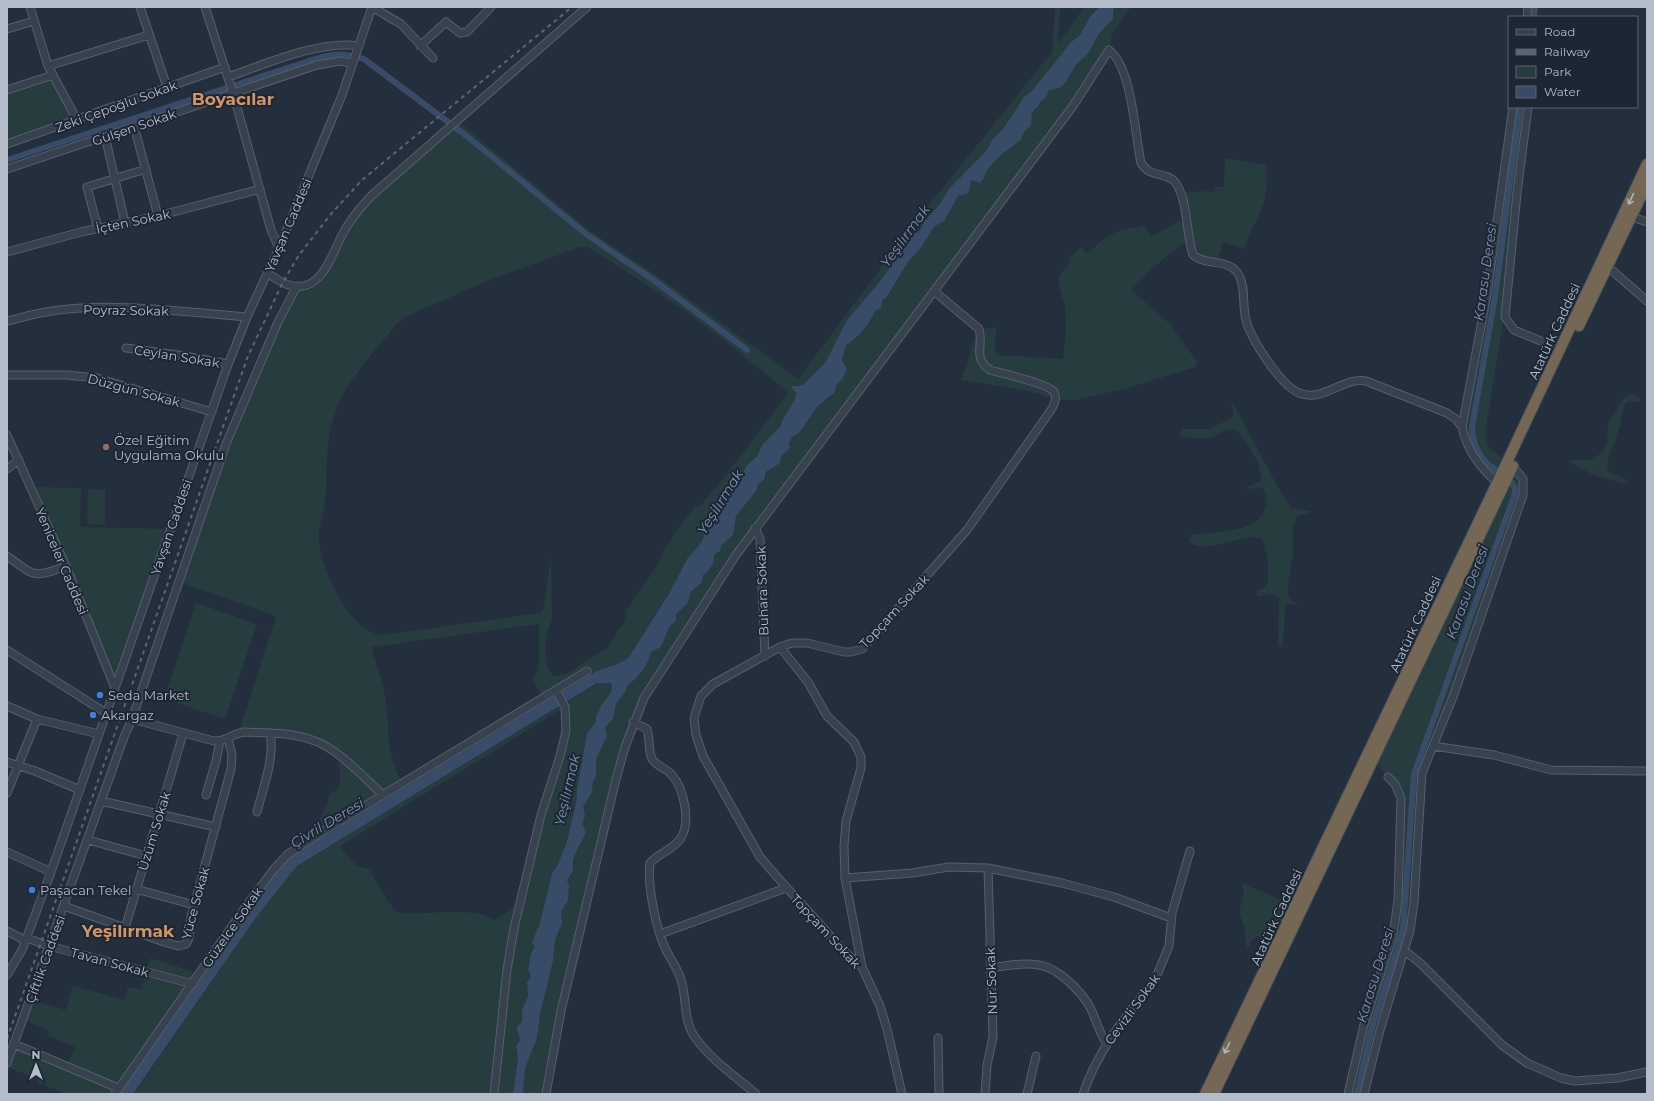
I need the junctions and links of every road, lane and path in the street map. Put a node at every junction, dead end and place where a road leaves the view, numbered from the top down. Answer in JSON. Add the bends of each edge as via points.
{"nodes":[{"id":1,"x":140,"y":7,"type":"edge"},
{"id":2,"x":204,"y":7,"type":"edge"},
{"id":3,"x":372,"y":7,"type":"edge"},
{"id":4,"x":491,"y":7,"type":"edge"},
{"id":5,"x":587,"y":7,"type":"edge"},
{"id":6,"x":32,"y":8,"type":"edge"},
{"id":7,"x":34,"y":21,"type":"junction"},
{"id":8,"x":7,"y":30,"type":"edge"},
{"id":9,"x":148,"y":35,"type":"junction"},
{"id":10,"x":420,"y":46,"type":"junction"},
{"id":11,"x":358,"y":49,"type":"junction"},
{"id":12,"x":433,"y":58,"type":"dead end"},
{"id":13,"x":354,"y":62,"type":"junction"},
{"id":14,"x":48,"y":66,"type":"junction"},
{"id":15,"x":225,"y":67,"type":"junction"},
{"id":16,"x":53,"y":75,"type":"junction"},
{"id":17,"x":229,"y":79,"type":"junction"},
{"id":18,"x":168,"y":87,"type":"junction"},
{"id":19,"x":7,"y":90,"type":"edge"},
{"id":20,"x":232,"y":92,"type":"junction"},
{"id":21,"x":1513,"y":108,"type":"edge"},
{"id":22,"x":1528,"y":108,"type":"edge"},
{"id":23,"x":77,"y":120,"type":"junction"},
{"id":24,"x":134,"y":126,"type":"junction"},
{"id":25,"x":106,"y":136,"type":"junction"},
{"id":26,"x":7,"y":144,"type":"edge"},
{"id":27,"x":1647,"y":164,"type":"edge"},
{"id":28,"x":7,"y":169,"type":"edge"},
{"id":29,"x":146,"y":169,"type":"junction"},
{"id":30,"x":115,"y":178,"type":"junction"},
{"id":31,"x":1647,"y":184,"type":"edge"},
{"id":32,"x":260,"y":189,"type":"junction"},
{"id":33,"x":158,"y":216,"type":"junction"},
{"id":34,"x":1632,"y":217,"type":"junction"},
{"id":35,"x":1647,"y":222,"type":"edge"},
{"id":36,"x":126,"y":223,"type":"junction"},
{"id":37,"x":98,"y":228,"type":"junction"},
{"id":38,"x":279,"y":248,"type":"junction"},
{"id":39,"x":7,"y":252,"type":"edge"},
{"id":40,"x":1608,"y":267,"type":"junction"},
{"id":41,"x":267,"y":273,"type":"junction"},
{"id":42,"x":297,"y":286,"type":"junction"},
{"id":43,"x":934,"y":292,"type":"junction"},
{"id":44,"x":1647,"y":301,"type":"edge"},
{"id":45,"x":246,"y":317,"type":"junction"},
{"id":46,"x":7,"y":321,"type":"edge"},
{"id":47,"x":126,"y":348,"type":"dead end"},
{"id":48,"x":1560,"y":349,"type":"junction"},
{"id":49,"x":228,"y":364,"type":"junction"},
{"id":50,"x":7,"y":375,"type":"edge"},
{"id":51,"x":212,"y":412,"type":"junction"},
{"id":52,"x":1462,"y":427,"type":"junction"},
{"id":53,"x":7,"y":435,"type":"edge"},
{"id":54,"x":19,"y":460,"type":"junction"},
{"id":55,"x":1510,"y":464,"type":"junction"},
{"id":56,"x":7,"y":469,"type":"edge"},
{"id":57,"x":1500,"y":485,"type":"junction"},
{"id":58,"x":755,"y":528,"type":"junction"},
{"id":59,"x":7,"y":556,"type":"edge"},
{"id":60,"x":66,"y":566,"type":"junction"},
{"id":61,"x":780,"y":647,"type":"junction"},
{"id":62,"x":7,"y":650,"type":"edge"},
{"id":63,"x":765,"y":656,"type":"junction"},
{"id":64,"x":587,"y":671,"type":"dead end"},
{"id":65,"x":115,"y":688,"type":"junction"},
{"id":66,"x":557,"y":692,"type":"junction"},
{"id":67,"x":7,"y":706,"type":"edge"},
{"id":68,"x":106,"y":713,"type":"junction"},
{"id":69,"x":37,"y":719,"type":"junction"},
{"id":70,"x":132,"y":719,"type":"junction"},
{"id":71,"x":633,"y":722,"type":"junction"},
{"id":72,"x":270,"y":733,"type":"junction"},
{"id":73,"x":99,"y":734,"type":"junction"},
{"id":74,"x":183,"y":734,"type":"junction"},
{"id":75,"x":228,"y":739,"type":"junction"},
{"id":76,"x":220,"y":741,"type":"junction"},
{"id":77,"x":1433,"y":746,"type":"junction"},
{"id":78,"x":7,"y":762,"type":"edge"},
{"id":79,"x":18,"y":766,"type":"junction"},
{"id":80,"x":1647,"y":771,"type":"edge"},
{"id":81,"x":1388,"y":777,"type":"dead end"},
{"id":82,"x":80,"y":790,"type":"junction"},
{"id":83,"x":7,"y":793,"type":"edge"},
{"id":84,"x":206,"y":795,"type":"dead end"},
{"id":85,"x":383,"y":795,"type":"junction"},
{"id":86,"x":101,"y":801,"type":"junction"},
{"id":87,"x":257,"y":812,"type":"dead end"},
{"id":88,"x":160,"y":814,"type":"junction"},
{"id":89,"x":216,"y":827,"type":"junction"},
{"id":90,"x":88,"y":840,"type":"junction"},
{"id":91,"x":1190,"y":851,"type":"dead end"},
{"id":92,"x":7,"y":852,"type":"edge"},
{"id":93,"x":146,"y":856,"type":"junction"},
{"id":94,"x":988,"y":868,"type":"junction"},
{"id":95,"x":51,"y":872,"type":"junction"},
{"id":96,"x":845,"y":878,"type":"junction"},
{"id":97,"x":786,"y":888,"type":"junction"},
{"id":98,"x":136,"y":889,"type":"junction"},
{"id":99,"x":194,"y":905,"type":"junction"},
{"id":100,"x":64,"y":906,"type":"junction"},
{"id":101,"x":1171,"y":918,"type":"junction"},
{"id":102,"x":125,"y":928,"type":"junction"},
{"id":103,"x":7,"y":931,"type":"edge"},
{"id":104,"x":660,"y":934,"type":"junction"},
{"id":105,"x":26,"y":939,"type":"junction"},
{"id":106,"x":49,"y":946,"type":"junction"},
{"id":107,"x":1405,"y":951,"type":"junction"},
{"id":108,"x":10,"y":966,"type":"edge"},
{"id":109,"x":862,"y":967,"type":"junction"},
{"id":110,"x":990,"y":968,"type":"junction"},
{"id":111,"x":7,"y":975,"type":"edge"},
{"id":112,"x":193,"y":984,"type":"junction"},
{"id":113,"x":938,"y":1038,"type":"dead end"},
{"id":114,"x":1106,"y":1043,"type":"junction"},
{"id":115,"x":14,"y":1044,"type":"junction"},
{"id":116,"x":1036,"y":1056,"type":"dead end"},
{"id":117,"x":7,"y":1063,"type":"edge"},
{"id":118,"x":1647,"y":1072,"type":"edge"},
{"id":119,"x":117,"y":1091,"type":"edge"},
{"id":120,"x":494,"y":1094,"type":"edge"},
{"id":121,"x":546,"y":1094,"type":"edge"},
{"id":122,"x":756,"y":1094,"type":"edge"},
{"id":123,"x":902,"y":1094,"type":"edge"},
{"id":124,"x":938,"y":1094,"type":"edge"},
{"id":125,"x":985,"y":1094,"type":"edge"},
{"id":126,"x":1028,"y":1094,"type":"edge"},
{"id":127,"x":1083,"y":1094,"type":"edge"},
{"id":128,"x":1205,"y":1094,"type":"edge"},
{"id":129,"x":1214,"y":1094,"type":"edge"},
{"id":130,"x":1348,"y":1094,"type":"edge"},
{"id":131,"x":1364,"y":1094,"type":"edge"}],
"edges":[{"from":1,"to":9,"type":"street"},
{"from":2,"to":15,"type":"street"},
{"from":3,"to":10,"type":"street","via":[[401,24]]},
{"from":3,"to":11,"type":"street","name":"Yavşan Caddesi"},
{"from":4,"to":10,"type":"street","via":[[467,32],[460,33],[446,22]]},
{"from":5,"to":42,"type":"street","via":[[370,197],[347,226],[322,274],[310,283]]},
{"from":6,"to":7,"type":"street"},
{"from":7,"to":8,"type":"street"},
{"from":7,"to":14,"type":"street"},
{"from":9,"to":14,"type":"street"},
{"from":9,"to":18,"type":"street"},
{"from":10,"to":12,"type":"street"},
{"from":11,"to":13,"type":"street","name":"Yavşan Caddesi"},
{"from":11,"to":17,"type":"street","via":[[340,45],[312,50]]},
{"from":13,"to":20,"type":"street","name":"Gülşen Sokak","via":[[331,62]]},
{"from":13,"to":38,"type":"street","name":"Yavşan Caddesi"},
{"from":14,"to":16,"type":"street"},
{"from":15,"to":17,"type":"street"},
{"from":15,"to":18,"type":"street","name":"Zeki Çepoğlu Sokak"},
{"from":16,"to":19,"type":"street"},
{"from":16,"to":23,"type":"street"},
{"from":17,"to":20,"type":"street"},
{"from":18,"to":23,"type":"street","name":"Zeki Çepoğlu Sokak"},
{"from":20,"to":24,"type":"street","name":"Gülşen Sokak"},
{"from":20,"to":32,"type":"street"},
{"from":21,"to":52,"type":"street","via":[[1487,294]]},
{"from":22,"to":48,"type":"street","via":[[1505,317],[1514,330]]},
{"from":23,"to":26,"type":"street","name":"Zeki Çepoğlu Sokak"},
{"from":24,"to":25,"type":"street","name":"Gülşen Sokak"},
{"from":24,"to":29,"type":"street"},
{"from":25,"to":28,"type":"street","name":"Gülşen Sokak"},
{"from":25,"to":30,"type":"street"},
{"from":27,"to":48,"type":"highway","name":"Atatürk Caddesi","one_way":true},
{"from":29,"to":30,"type":"street"},
{"from":29,"to":33,"type":"street"},
{"from":30,"to":36,"type":"street"},
{"from":30,"to":37,"type":"street","via":[[87,187]]},
{"from":31,"to":34,"type":"highway","name":"Atatürk Caddesi"},
{"from":32,"to":33,"type":"street","name":"İçten Sokak"},
{"from":32,"to":38,"type":"street","via":[[271,230]]},
{"from":33,"to":36,"type":"street","name":"İçten Sokak"},
{"from":34,"to":35,"type":"street"},
{"from":34,"to":40,"type":"highway","name":"Atatürk Caddesi"},
{"from":36,"to":37,"type":"street","name":"İçten Sokak"},
{"from":37,"to":39,"type":"street","name":"İçten Sokak"},
{"from":38,"to":41,"type":"street","name":"Yavşan Caddesi"},
{"from":40,"to":44,"type":"street"},
{"from":40,"to":55,"type":"highway","name":"Atatürk Caddesi"},
{"from":41,"to":42,"type":"street"},
{"from":41,"to":45,"type":"street","name":"Yavşan Caddesi"},
{"from":42,"to":70,"type":"street","name":"Çiftlik Caddesi","via":[[278,322],[226,444]]},
{"from":43,"to":52,"type":"street","via":[[1073,106],[1109,50],[1118,59],[1124,74],[1141,163],[1151,174],[1167,177],[1176,183],[1183,203],[1193,255],[1198,259],[1222,263],[1237,272],[1242,283],[1244,309],[1251,332],[1288,385],[1298,393],[1314,395],[1352,381],[1366,381],[1447,412]]},
{"from":43,"to":58,"type":"street"},
{"from":43,"to":61,"type":"street","name":"Topçam Sokak","via":[[979,329],[979,354],[984,365],[990,370],[1049,388],[1055,393],[1053,406],[967,530],[862,649],[844,652],[807,643]]},
{"from":45,"to":46,"type":"street","name":"Poyraz Sokak","via":[[98,308],[46,312]]},
{"from":45,"to":49,"type":"street","name":"Yavşan Caddesi"},
{"from":47,"to":49,"type":"street","name":"Ceylan Sokak"},
{"from":48,"to":55,"type":"highway","name":"Atatürk Caddesi"},
{"from":49,"to":51,"type":"street","name":"Yavşan Caddesi"},
{"from":50,"to":51,"type":"street","name":"Düzgün Sokak","via":[[97,378]]},
{"from":51,"to":65,"type":"street","name":"Yavşan Caddesi"},
{"from":52,"to":57,"type":"street","via":[[1473,456],[1485,472]]},
{"from":53,"to":54,"type":"street","name":"Yeniceler Caddesi"},
{"from":54,"to":56,"type":"street"},
{"from":54,"to":60,"type":"street","name":"Yeniceler Caddesi"},
{"from":55,"to":57,"type":"highway","name":"Atatürk Caddesi"},
{"from":55,"to":77,"type":"street","via":[[1523,479],[1523,495],[1453,697]]},
{"from":57,"to":128,"type":"highway","name":"Atatürk Caddesi","one_way":true},
{"from":57,"to":129,"type":"highway","name":"Atatürk Caddesi"},
{"from":58,"to":63,"type":"street","name":"Buhara Sokak","via":[[760,539]]},
{"from":58,"to":71,"type":"street","via":[[660,670]]},
{"from":59,"to":60,"type":"street","via":[[28,572],[36,574],[43,575]]},
{"from":60,"to":65,"type":"street","name":"Yeniceler Caddesi"},
{"from":61,"to":63,"type":"street","name":"Topçam Sokak"},
{"from":61,"to":96,"type":"street","name":"Buhara Sokak","via":[[808,682],[827,716],[854,742],[861,757],[861,768],[845,829]]},
{"from":62,"to":68,"type":"street"},
{"from":63,"to":97,"type":"street","name":"Topçam Sokak","via":[[706,690],[698,702],[694,726],[703,756],[757,850]]},
{"from":64,"to":66,"type":"street","name":"Güzelce Sokak"},
{"from":65,"to":68,"type":"street","name":"Yavşan Caddesi"},
{"from":66,"to":85,"type":"street","name":"Güzelce Sokak"},
{"from":66,"to":120,"type":"street","via":[[564,704],[566,718],[564,742],[541,815],[514,928]]},
{"from":67,"to":69,"type":"street"},
{"from":68,"to":73,"type":"street","name":"Yavşan Caddesi"},
{"from":69,"to":73,"type":"street"},
{"from":69,"to":79,"type":"street"},
{"from":70,"to":74,"type":"street"},
{"from":70,"to":86,"type":"street","name":"Çiftlik Caddesi"},
{"from":71,"to":104,"type":"street","via":[[647,728],[651,756],[674,778],[684,806],[681,838],[672,848],[650,863],[649,876]]},
{"from":71,"to":121,"type":"street","via":[[624,747],[574,955]]},
{"from":72,"to":75,"type":"street","via":[[239,732]]},
{"from":72,"to":85,"type":"street","via":[[320,742]]},
{"from":72,"to":87,"type":"street","via":[[272,747]]},
{"from":73,"to":82,"type":"street","name":"Yavşan Caddesi"},
{"from":74,"to":76,"type":"street"},
{"from":74,"to":88,"type":"street","name":"Üzüm Sokak"},
{"from":75,"to":76,"type":"street"},
{"from":75,"to":89,"type":"street","name":"Yüce Sokak","via":[[232,764]]},
{"from":76,"to":84,"type":"street"},
{"from":77,"to":80,"type":"street","via":[[1494,755],[1551,770]]},
{"from":77,"to":107,"type":"street","via":[[1422,773],[1413,912]]},
{"from":78,"to":79,"type":"street"},
{"from":79,"to":82,"type":"street","via":[[58,779]]},
{"from":79,"to":83,"type":"street"},
{"from":81,"to":130,"type":"street","via":[[1401,798],[1397,911],[1391,945],[1364,1025]]},
{"from":82,"to":95,"type":"street","name":"Yavşan Caddesi"},
{"from":85,"to":112,"type":"street","name":"Güzelce Sokak","via":[[283,859],[244,909]]},
{"from":86,"to":88,"type":"street"},
{"from":86,"to":90,"type":"street","name":"Çiftlik Caddesi"},
{"from":88,"to":89,"type":"street"},
{"from":88,"to":93,"type":"street","name":"Üzüm Sokak"},
{"from":89,"to":99,"type":"street","name":"Yüce Sokak"},
{"from":90,"to":93,"type":"street"},
{"from":90,"to":100,"type":"street","name":"Çiftlik Caddesi"},
{"from":91,"to":101,"type":"street","name":"Cevizli Sokak"},
{"from":92,"to":95,"type":"street"},
{"from":93,"to":98,"type":"street","name":"Üzüm Sokak"},
{"from":94,"to":96,"type":"street","via":[[948,867],[912,873]]},
{"from":94,"to":101,"type":"street","via":[[1062,882],[1114,897]]},
{"from":94,"to":110,"type":"street","name":"Nur Sokak"},
{"from":95,"to":105,"type":"street","name":"Yavşan Caddesi"},
{"from":96,"to":109,"type":"street","name":"Buhara Sokak"},
{"from":97,"to":104,"type":"street"},
{"from":97,"to":109,"type":"street","name":"Topçam Sokak"},
{"from":98,"to":99,"type":"street"},
{"from":98,"to":102,"type":"street","name":"Üzüm Sokak"},
{"from":99,"to":102,"type":"street","name":"Yüce Sokak","via":[[188,941],[183,945],[164,942]]},
{"from":100,"to":102,"type":"street","name":"Yüce Sokak"},
{"from":100,"to":106,"type":"street","name":"Çiftlik Caddesi"},
{"from":101,"to":114,"type":"street","name":"Cevizli Sokak","via":[[1169,946],[1155,980]]},
{"from":103,"to":105,"type":"street","name":"Tavan Sokak"},
{"from":104,"to":122,"type":"street","via":[[681,978],[686,1014],[692,1032],[711,1055]]},
{"from":105,"to":106,"type":"street","name":"Tavan Sokak"},
{"from":105,"to":108,"type":"street","name":"Yavşan Caddesi"},
{"from":106,"to":112,"type":"street","name":"Tavan Sokak"},
{"from":106,"to":115,"type":"street","name":"Çiftlik Caddesi"},
{"from":107,"to":118,"type":"street","via":[[1502,1045],[1527,1063],[1561,1078],[1575,1081],[1616,1078]]},
{"from":107,"to":131,"type":"street","via":[[1380,1030]]},
{"from":108,"to":111,"type":"street","name":"Yavşan Caddesi"},
{"from":109,"to":123,"type":"street","name":"Topçam Sokak","via":[[880,1006]]},
{"from":110,"to":114,"type":"street","via":[[1033,964],[1053,970],[1082,995]]},
{"from":110,"to":125,"type":"street","name":"Nur Sokak","via":[[993,1037],[987,1065]]},
{"from":112,"to":119,"type":"street","name":"Güzelce Sokak"},
{"from":113,"to":124,"type":"street"},
{"from":114,"to":127,"type":"street","name":"Cevizli Sokak","via":[[1096,1060]]},
{"from":115,"to":117,"type":"street","name":"Çiftlik Caddesi"},
{"from":115,"to":119,"type":"street"},
{"from":116,"to":126,"type":"street"}]}
